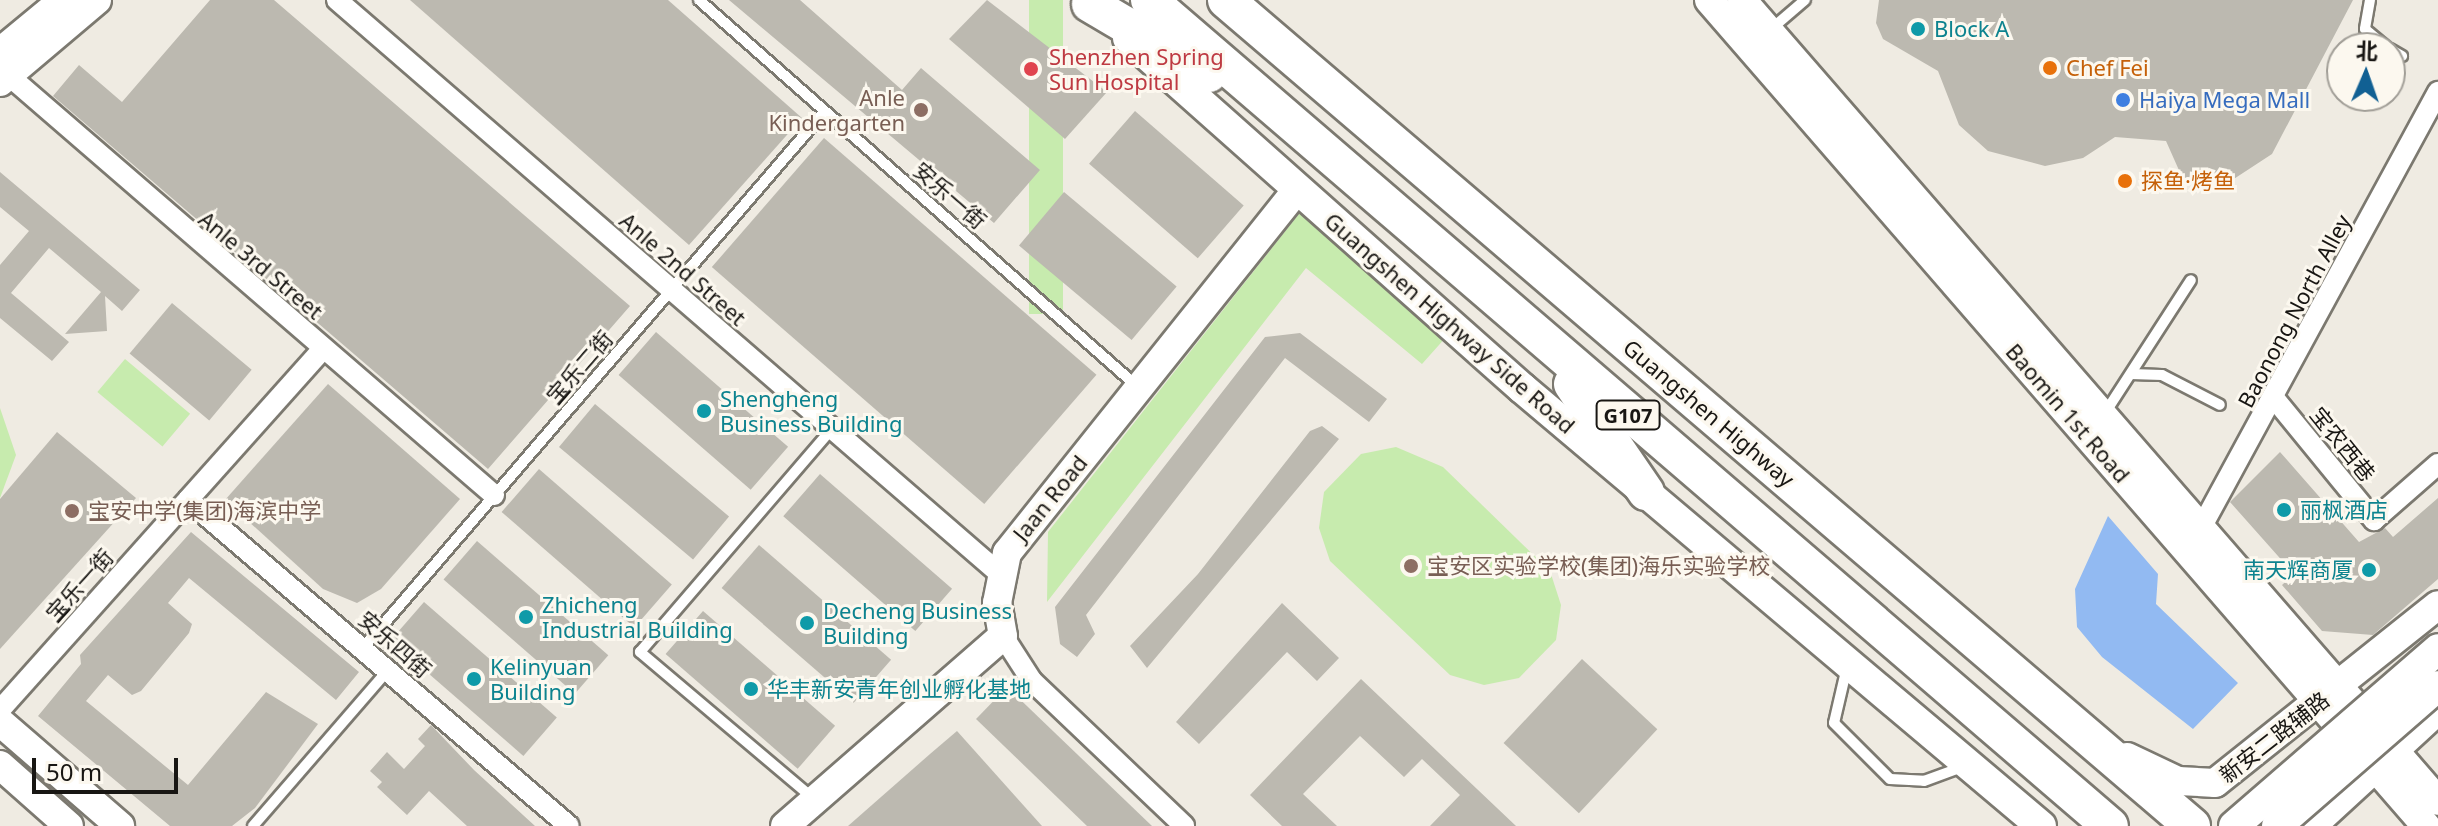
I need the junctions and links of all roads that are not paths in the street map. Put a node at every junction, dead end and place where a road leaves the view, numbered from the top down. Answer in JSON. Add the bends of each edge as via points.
{"nodes":[{"id":1,"x":63,"y":0,"type":"edge"},
{"id":2,"x":97,"y":0,"type":"edge"},
{"id":3,"x":337,"y":0,"type":"edge"},
{"id":4,"x":699,"y":0,"type":"edge"},
{"id":5,"x":1149,"y":0,"type":"edge"},
{"id":6,"x":1226,"y":0,"type":"edge"},
{"id":7,"x":1709,"y":0,"type":"edge"},
{"id":8,"x":1742,"y":0,"type":"edge"},
{"id":9,"x":1805,"y":0,"type":"edge"},
{"id":10,"x":2370,"y":0,"type":"edge"},
{"id":11,"x":1087,"y":2,"type":"edge"},
{"id":12,"x":1769,"y":31,"type":"junction"},
{"id":13,"x":2369,"y":32,"type":"edge"},
{"id":14,"x":2,"y":69,"type":"edge"},
{"id":15,"x":2438,"y":92,"type":"edge"},
{"id":16,"x":825,"y":111,"type":"junction"},
{"id":17,"x":1282,"y":116,"type":"junction"},
{"id":18,"x":1298,"y":189,"type":"junction"},
{"id":19,"x":2191,"y":280,"type":"dead end"},
{"id":20,"x":671,"y":290,"type":"junction"},
{"id":21,"x":1544,"y":343,"type":"junction"},
{"id":22,"x":323,"y":349,"type":"junction"},
{"id":23,"x":2131,"y":374,"type":"junction"},
{"id":24,"x":1139,"y":388,"type":"junction"},
{"id":25,"x":2274,"y":398,"type":"junction"},
{"id":26,"x":2220,"y":405,"type":"dead end"},
{"id":27,"x":2104,"y":414,"type":"junction"},
{"id":28,"x":832,"y":429,"type":"junction"},
{"id":29,"x":2438,"y":464,"type":"edge"},
{"id":30,"x":1646,"y":492,"type":"junction"},
{"id":31,"x":494,"y":495,"type":"junction"},
{"id":32,"x":188,"y":500,"type":"junction"},
{"id":33,"x":2196,"y":538,"type":"junction"},
{"id":34,"x":1000,"y":574,"type":"junction"},
{"id":35,"x":2438,"y":605,"type":"edge"},
{"id":36,"x":1003,"y":636,"type":"junction"},
{"id":37,"x":363,"y":648,"type":"junction"},
{"id":38,"x":2438,"y":649,"type":"edge"},
{"id":39,"x":1849,"y":662,"type":"junction"},
{"id":40,"x":388,"y":670,"type":"junction"},
{"id":41,"x":2438,"y":686,"type":"edge"},
{"id":42,"x":2330,"y":694,"type":"junction"},
{"id":43,"x":0,"y":710,"type":"edge"},
{"id":44,"x":2438,"y":710,"type":"edge"},
{"id":45,"x":0,"y":722,"type":"edge"},
{"id":46,"x":2090,"y":737,"type":"junction"},
{"id":47,"x":2383,"y":756,"type":"junction"},
{"id":48,"x":1969,"y":764,"type":"junction"},
{"id":49,"x":0,"y":765,"type":"edge"},
{"id":50,"x":815,"y":800,"type":"junction"},
{"id":51,"x":2438,"y":801,"type":"edge"},
{"id":52,"x":69,"y":826,"type":"edge"},
{"id":53,"x":120,"y":826,"type":"edge"},
{"id":54,"x":253,"y":826,"type":"edge"},
{"id":55,"x":569,"y":826,"type":"edge"},
{"id":56,"x":785,"y":826,"type":"edge"},
{"id":57,"x":1184,"y":826,"type":"edge"},
{"id":58,"x":2041,"y":826,"type":"edge"},
{"id":59,"x":2110,"y":826,"type":"edge"},
{"id":60,"x":2192,"y":826,"type":"edge"},
{"id":61,"x":2234,"y":826,"type":"edge"},
{"id":62,"x":2277,"y":826,"type":"edge"},
{"id":63,"x":2312,"y":826,"type":"edge"},
{"id":64,"x":2426,"y":826,"type":"edge"}],
"edges":[{"from":1,"to":14,"type":"main road"},
{"from":2,"to":14,"type":"main road"},
{"from":3,"to":20,"type":"street","name":"Anle 2nd Street"},
{"from":4,"to":16,"type":"lane","name":"安乐一街"},
{"from":5,"to":17,"type":"highway","number":"G107"},
{"from":6,"to":46,"type":"highway","name":"Guangshen Highway","number":"G107"},
{"from":7,"to":33,"type":"main road","name":"Baomin 1st Road"},
{"from":8,"to":12,"type":"main road","name":"Baomin 1st Road"},
{"from":9,"to":12,"type":"lane"},
{"from":10,"to":13,"type":"lane"},
{"from":11,"to":17,"type":"highway"},
{"from":11,"to":18,"type":"main road","name":"Guangshen Highway Side Road"},
{"from":12,"to":27,"type":"main road","name":"Baomin 1st Road"},
{"from":14,"to":22,"type":"street","name":"Anle 3rd Street"},
{"from":15,"to":25,"type":"street","name":"Baonong North Alley"},
{"from":16,"to":20,"type":"lane","name":"宝乐二街"},
{"from":16,"to":24,"type":"lane","name":"安乐一街"},
{"from":17,"to":21,"type":"highway","number":"G107"},
{"from":18,"to":24,"type":"main road","name":"Jaan Road"},
{"from":18,"to":30,"type":"main road","name":"Guangshen Highway Side Road"},
{"from":19,"to":23,"type":"lane"},
{"from":20,"to":28,"type":"street","name":"Anle 2nd Street"},
{"from":20,"to":31,"type":"lane","name":"宝乐二街"},
{"from":21,"to":30,"type":"highway"},
{"from":21,"to":59,"type":"highway","number":"G107"},
{"from":22,"to":31,"type":"street","name":"Anle 3rd Street"},
{"from":22,"to":32,"type":"street","name":"宝乐一街"},
{"from":23,"to":26,"type":"lane","via":[[2162,375]]},
{"from":23,"to":27,"type":"lane"},
{"from":24,"to":34,"type":"main road","name":"Jaan Road","via":[[1007,553]]},
{"from":25,"to":29,"type":"street","name":"宝农西巷","via":[[2374,520]]},
{"from":25,"to":33,"type":"street","name":"Baonong North Alley"},
{"from":27,"to":33,"type":"main road","name":"Baomin 1st Road"},
{"from":28,"to":34,"type":"street","name":"Anle 2nd Street"},
{"from":28,"to":50,"type":"lane","via":[[640,652]]},
{"from":30,"to":39,"type":"main road","name":"Guangshen Highway Side Road"},
{"from":31,"to":37,"type":"lane","name":"宝乐二街"},
{"from":32,"to":37,"type":"street","name":"安乐四街"},
{"from":32,"to":43,"type":"street","name":"宝乐一街"},
{"from":33,"to":42,"type":"main road","name":"Baomin 1st Road"},
{"from":34,"to":36,"type":"main road"},
{"from":35,"to":42,"type":"main road","name":"新安二路辅路"},
{"from":36,"to":50,"type":"main road"},
{"from":36,"to":57,"type":"street","via":[[1032,681]]},
{"from":37,"to":40,"type":"street","name":"安乐四街"},
{"from":38,"to":61,"type":"main road","bridge":true},
{"from":39,"to":48,"type":"main road","name":"Guangshen Highway Side Road"},
{"from":39,"to":48,"type":"lane","via":[[1836,693],[1834,723],[1890,779],[1924,781]]},
{"from":40,"to":54,"type":"lane"},
{"from":40,"to":55,"type":"street","name":"安乐四街"},
{"from":41,"to":62,"type":"main road","bridge":true},
{"from":42,"to":46,"type":"main road","name":"新安二路辅路","via":[[2215,783],[2178,781]]},
{"from":42,"to":47,"type":"main road","name":"Baomin 1st Road"},
{"from":44,"to":47,"type":"main road"},
{"from":45,"to":53,"type":"main road"},
{"from":46,"to":60,"type":"highway","name":"Guangshen Highway","number":"G107"},
{"from":47,"to":51,"type":"main road","name":"Baomin 1st Road"},
{"from":47,"to":63,"type":"main road"},
{"from":47,"to":64,"type":"main road","name":"Baomin 1st Road"},
{"from":48,"to":58,"type":"main road","name":"Guangshen Highway Side Road"},
{"from":49,"to":52,"type":"main road"},
{"from":50,"to":56,"type":"main road"}]}
